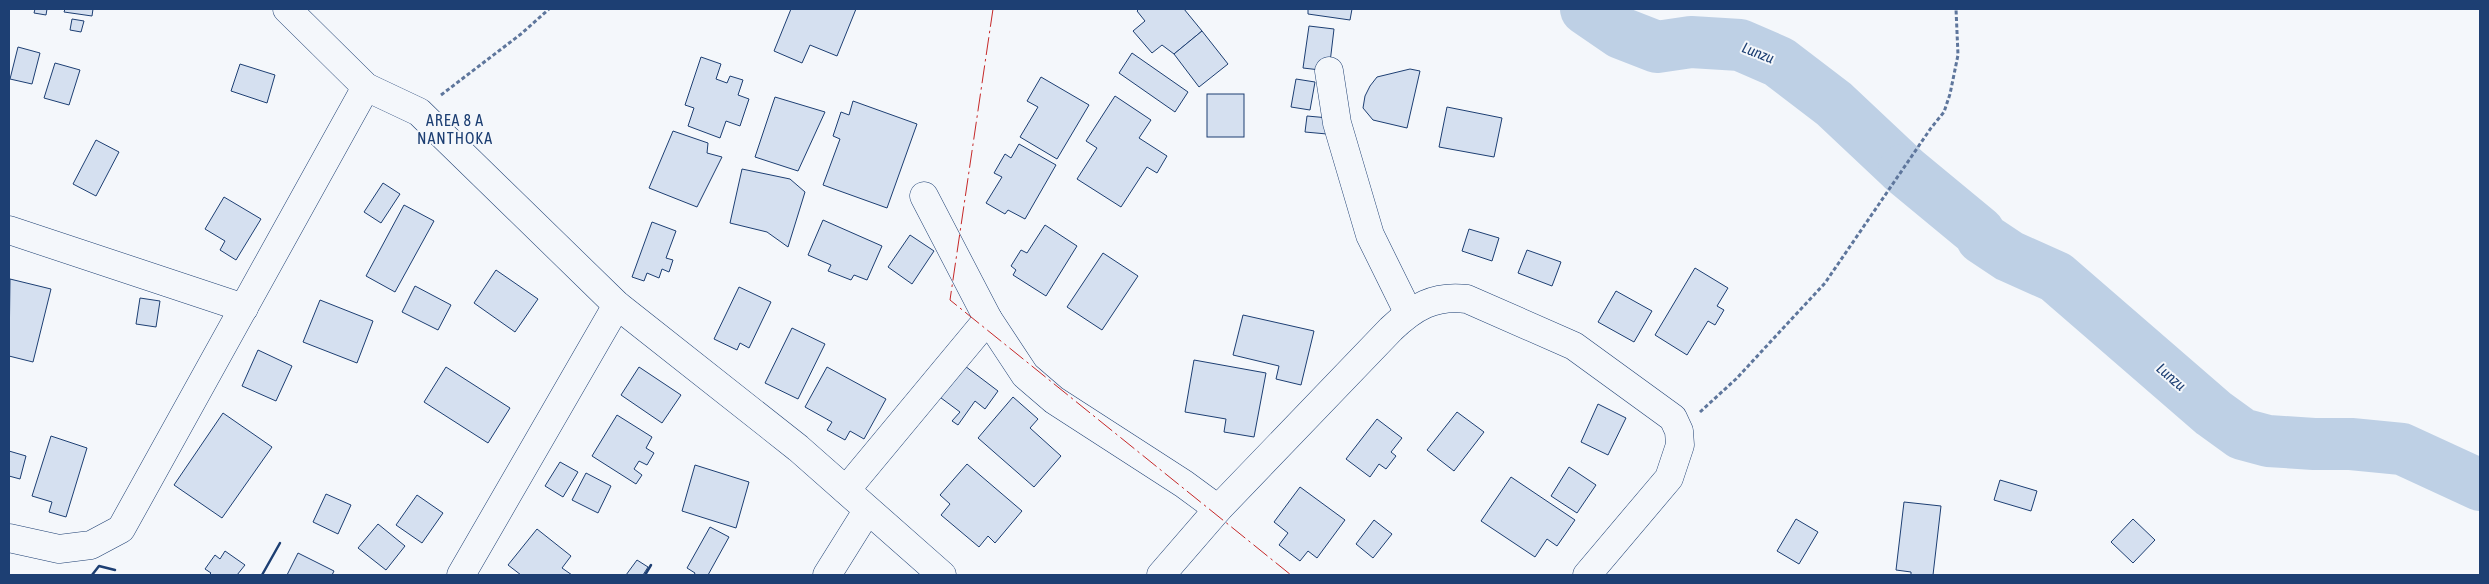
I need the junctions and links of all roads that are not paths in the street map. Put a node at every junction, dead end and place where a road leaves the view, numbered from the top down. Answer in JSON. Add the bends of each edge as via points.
{"nodes":[{"id":1,"x":288,"y":9,"type":"edge"},
{"id":2,"x":1329,"y":71,"type":"dead end"},
{"id":3,"x":366,"y":87,"type":"junction"},
{"id":4,"x":924,"y":196,"type":"dead end"},
{"id":5,"x":9,"y":230,"type":"edge"},
{"id":6,"x":618,"y":305,"type":"junction"},
{"id":7,"x":244,"y":308,"type":"junction"},
{"id":8,"x":1408,"y":312,"type":"junction"},
{"id":9,"x":988,"y":319,"type":"junction"},
{"id":10,"x":846,"y":490,"type":"junction"},
{"id":11,"x":1218,"y":509,"type":"junction"},
{"id":12,"x":867,"y":511,"type":"junction"},
{"id":13,"x":9,"y":538,"type":"edge"},
{"id":14,"x":461,"y":575,"type":"edge"},
{"id":15,"x":827,"y":575,"type":"edge"},
{"id":16,"x":942,"y":575,"type":"edge"},
{"id":17,"x":1160,"y":575,"type":"edge"},
{"id":18,"x":1587,"y":575,"type":"edge"}],
"edges":[{"from":1,"to":3,"type":"street"},
{"from":2,"to":8,"type":"street","via":[[1336,123],[1370,236]]},
{"from":3,"to":6,"type":"street","via":[[419,112]]},
{"from":3,"to":7,"type":"street"},
{"from":4,"to":9,"type":"street"},
{"from":5,"to":7,"type":"street"},
{"from":6,"to":10,"type":"street"},
{"from":6,"to":14,"type":"street"},
{"from":7,"to":13,"type":"street","via":[[121,529],[91,545],[59,549]]},
{"from":8,"to":11,"type":"street"},
{"from":8,"to":18,"type":"street","via":[[1448,296],[1467,299],[1574,346],[1673,418],[1679,431],[1680,445],[1669,478]]},
{"from":9,"to":10,"type":"street"},
{"from":9,"to":11,"type":"street","via":[[1025,375],[1054,400]]},
{"from":10,"to":12,"type":"street"},
{"from":11,"to":17,"type":"street"},
{"from":12,"to":15,"type":"street"},
{"from":12,"to":16,"type":"street"}]}
